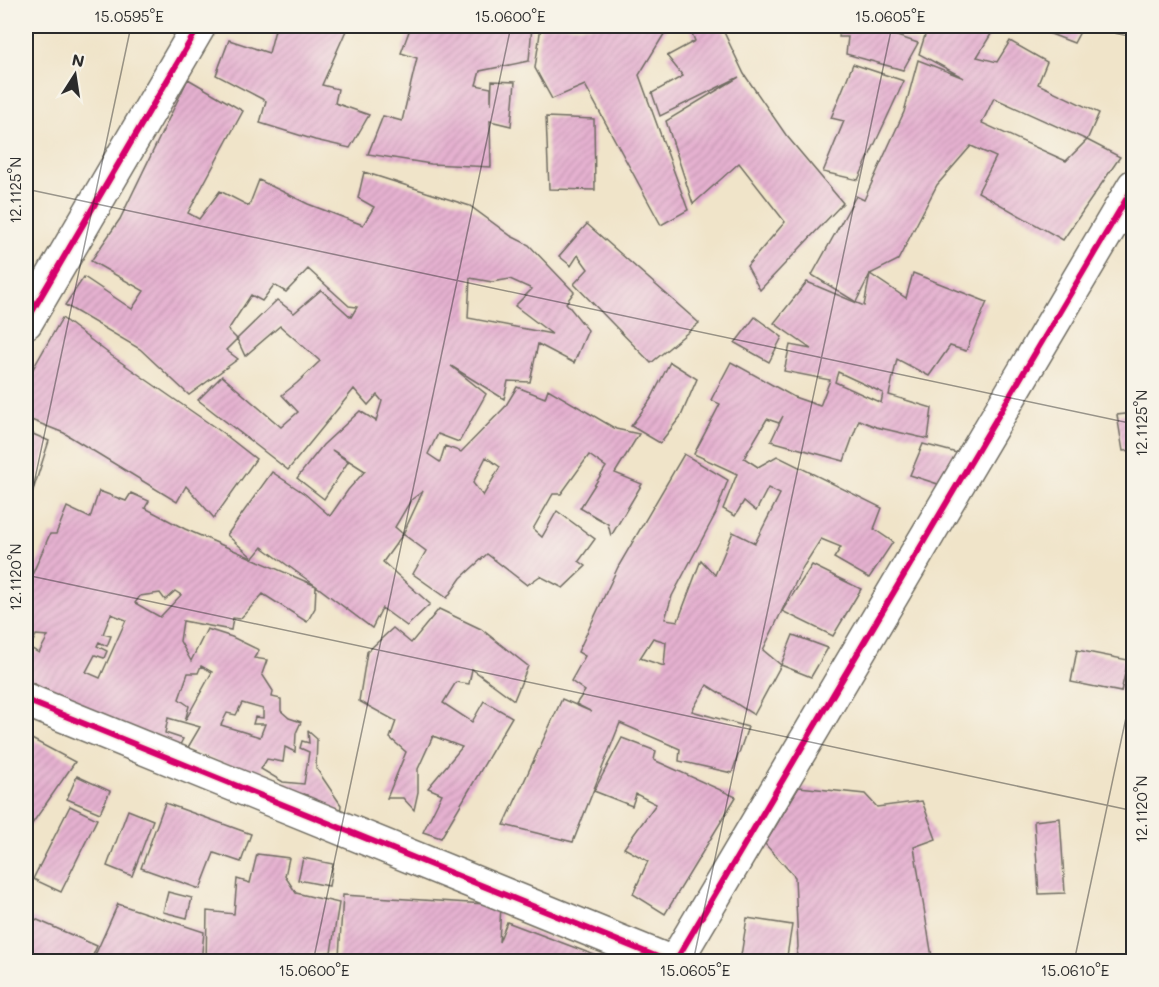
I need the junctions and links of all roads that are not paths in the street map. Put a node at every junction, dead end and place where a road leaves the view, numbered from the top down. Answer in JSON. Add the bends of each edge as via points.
{"nodes":[{"id":1,"x":199,"y":26,"type":"edge"},
{"id":2,"x":1134,"y":186,"type":"edge"},
{"id":3,"x":26,"y":322,"type":"edge"},
{"id":4,"x":26,"y":700,"type":"edge"},
{"id":5,"x":670,"y":962,"type":"edge"},
{"id":6,"x":675,"y":962,"type":"edge"}],
"edges":[{"from":1,"to":3,"type":"street"},
{"from":2,"to":6,"type":"street"},
{"from":4,"to":5,"type":"street"}]}
